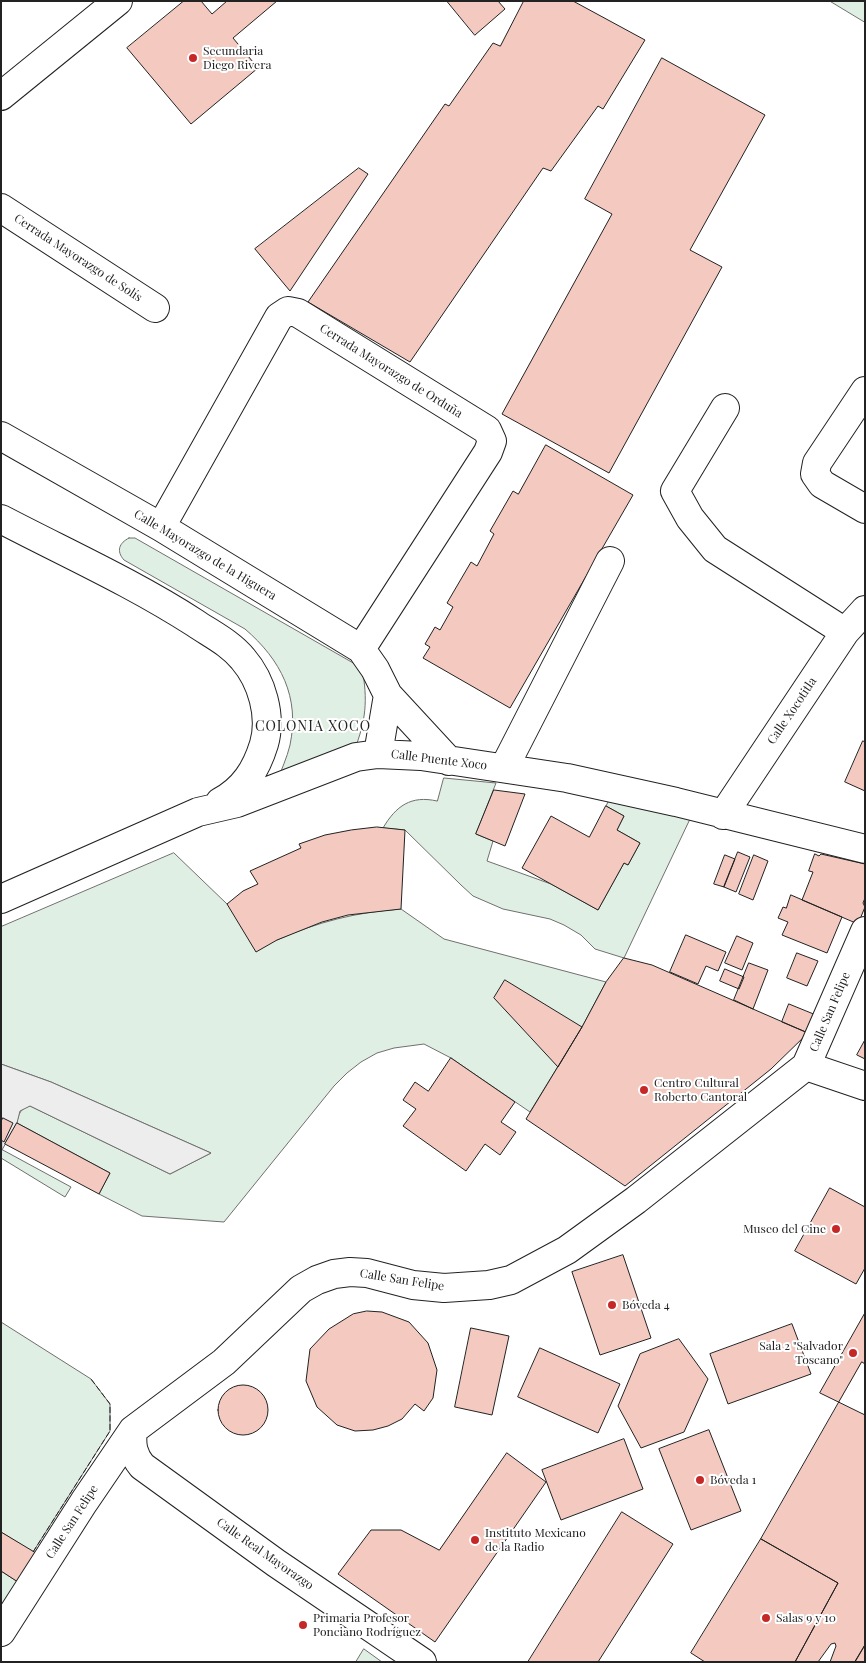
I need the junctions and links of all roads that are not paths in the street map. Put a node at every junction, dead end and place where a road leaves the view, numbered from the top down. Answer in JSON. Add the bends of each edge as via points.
{"nodes":[{"id":1,"x":118,"y":1,"type":"edge"},
{"id":2,"x":1,"y":96,"type":"edge"},
{"id":3,"x":1,"y":208,"type":"edge"},
{"id":4,"x":155,"y":308,"type":"dead end"},
{"id":5,"x":865,"y":391,"type":"edge"},
{"id":6,"x":725,"y":408,"type":"dead end"},
{"id":7,"x":1,"y":436,"type":"edge"},
{"id":8,"x":865,"y":509,"type":"edge"},
{"id":9,"x":1,"y":519,"type":"edge"},
{"id":10,"x":161,"y":527,"type":"junction"},
{"id":11,"x":610,"y":561,"type":"dead end"},
{"id":12,"x":865,"y":610,"type":"edge"},
{"id":13,"x":845,"y":632,"type":"junction"},
{"id":14,"x":360,"y":649,"type":"junction"},
{"id":15,"x":388,"y":695,"type":"junction"},
{"id":16,"x":378,"y":754,"type":"junction"},
{"id":17,"x":448,"y":761,"type":"junction"},
{"id":18,"x":504,"y":768,"type":"junction"},
{"id":19,"x":198,"y":812,"type":"junction"},
{"id":20,"x":723,"y":815,"type":"junction"},
{"id":21,"x":865,"y":849,"type":"edge"},
{"id":22,"x":1,"y":899,"type":"edge"},
{"id":23,"x":865,"y":931,"type":"edge"},
{"id":24,"x":806,"y":1066,"type":"junction"},
{"id":25,"x":865,"y":1086,"type":"edge"},
{"id":26,"x":133,"y":1430,"type":"junction"},
{"id":27,"x":1,"y":1632,"type":"edge"},
{"id":28,"x":422,"y":1662,"type":"edge"}],
"edges":[{"from":1,"to":2,"type":"street"},
{"from":3,"to":4,"type":"street","name":"Cerrada Mayorazgo de Solís"},
{"from":5,"to":8,"type":"street","via":[[817,463],[815,474],[822,484]]},
{"from":6,"to":13,"type":"street","via":[[675,490],[690,518],[715,549]]},
{"from":7,"to":10,"type":"street","name":"Calle Mayorazgo de la Higuera"},
{"from":9,"to":19,"type":"street","via":[[166,604],[230,646],[253,672],[265,705],[267,722],[260,757],[243,786],[230,797]]},
{"from":10,"to":14,"type":"street","name":"Calle Mayorazgo de la Higuera"},
{"from":10,"to":14,"type":"street","name":"Cerrada Mayorazgo de Orduña","via":[[279,317],[288,311],[298,314],[348,344],[487,430],[492,440],[488,452]]},
{"from":11,"to":18,"type":"street"},
{"from":12,"to":13,"type":"street","name":"Calle Xocotitla"},
{"from":13,"to":20,"type":"street","name":"Calle Xocotitla"},
{"from":14,"to":15,"type":"street","name":"Calle Mayorazgo de la Higuera","via":[[376,669]]},
{"from":15,"to":16,"type":"street"},
{"from":15,"to":17,"type":"street","name":"Calle Mayorazgo de la Higuera"},
{"from":16,"to":17,"type":"street","name":"Calle Puente Xoco"},
{"from":16,"to":19,"type":"street","name":"Calle Puente Xoco","via":[[356,757],[237,803]]},
{"from":17,"to":18,"type":"street","name":"Calle Puente Xoco"},
{"from":18,"to":20,"type":"street","name":"Calle Puente Xoco","via":[[567,778]]},
{"from":19,"to":22,"type":"street","name":"Calle Puente Xoco"},
{"from":20,"to":21,"type":"street","name":"Calle Puente Xoco"},
{"from":23,"to":24,"type":"street","name":"Calle San Felipe"},
{"from":24,"to":25,"type":"street","name":"Calle San Felipe"},
{"from":24,"to":26,"type":"street","name":"Calle San Felipe","via":[[636,1200],[567,1250],[519,1276],[467,1288],[413,1284],[350,1272],[317,1280],[301,1289],[224,1362]]},
{"from":26,"to":27,"type":"street","name":"Calle San Felipe"},
{"from":26,"to":28,"type":"street","name":"Calle Real Mayorazgo","via":[[134,1452],[142,1466],[276,1563]]}]}
